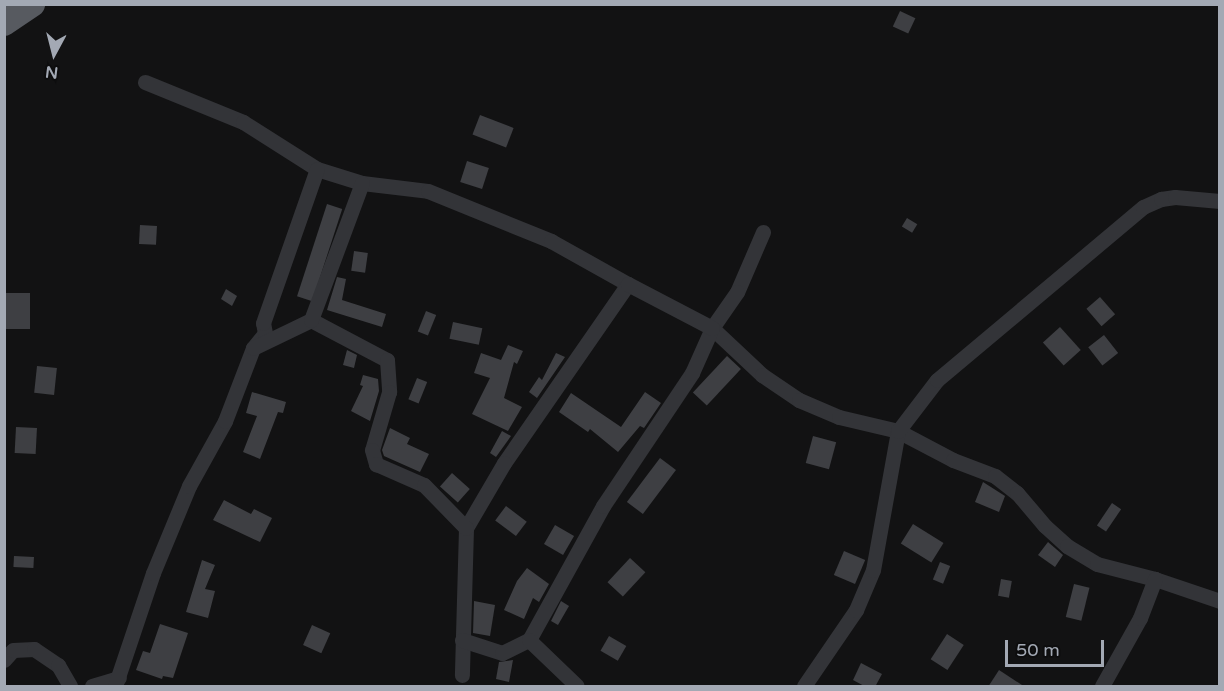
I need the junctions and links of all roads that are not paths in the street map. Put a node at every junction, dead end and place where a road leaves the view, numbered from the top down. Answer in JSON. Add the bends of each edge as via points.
{"nodes":[{"id":1,"x":32,"y":4,"type":"edge"},
{"id":2,"x":4,"y":23,"type":"edge"},
{"id":3,"x":145,"y":82,"type":"dead end"},
{"id":4,"x":317,"y":169,"type":"junction"},
{"id":5,"x":362,"y":183,"type":"junction"},
{"id":6,"x":1220,"y":201,"type":"edge"},
{"id":7,"x":763,"y":232,"type":"dead end"},
{"id":8,"x":627,"y":284,"type":"junction"},
{"id":9,"x":311,"y":320,"type":"junction"},
{"id":10,"x":712,"y":328,"type":"junction"},
{"id":11,"x":253,"y":348,"type":"junction"},
{"id":12,"x":897,"y":431,"type":"junction"},
{"id":13,"x":466,"y":528,"type":"junction"},
{"id":14,"x":1155,"y":579,"type":"junction"},
{"id":15,"x":1220,"y":601,"type":"edge"},
{"id":16,"x":462,"y":640,"type":"junction"},
{"id":17,"x":529,"y":640,"type":"junction"},
{"id":18,"x":4,"y":660,"type":"edge"},
{"id":19,"x":462,"y":675,"type":"dead end"},
{"id":20,"x":117,"y":682,"type":"edge"},
{"id":21,"x":70,"y":687,"type":"edge"},
{"id":22,"x":92,"y":687,"type":"edge"},
{"id":23,"x":577,"y":687,"type":"edge"},
{"id":24,"x":804,"y":687,"type":"edge"},
{"id":25,"x":1102,"y":687,"type":"edge"}],
"edges":[{"from":1,"to":2,"type":"highway"},
{"from":3,"to":4,"type":"street","via":[[243,122]]},
{"from":4,"to":5,"type":"street"},
{"from":4,"to":11,"type":"street","via":[[263,323],[265,333]]},
{"from":5,"to":8,"type":"street","via":[[428,191],[551,241]]},
{"from":5,"to":9,"type":"street"},
{"from":6,"to":12,"type":"street","via":[[1175,197],[1143,207],[937,380]]},
{"from":7,"to":10,"type":"street","via":[[737,292]]},
{"from":8,"to":10,"type":"street"},
{"from":8,"to":13,"type":"street","via":[[504,463]]},
{"from":9,"to":11,"type":"street"},
{"from":9,"to":13,"type":"street","via":[[387,360],[389,392],[372,450],[376,464],[424,485]]},
{"from":10,"to":12,"type":"street","via":[[762,375],[799,400],[839,417]]},
{"from":10,"to":17,"type":"street","via":[[692,373],[603,506]]},
{"from":11,"to":20,"type":"street","via":[[225,421],[189,486],[153,573]]},
{"from":12,"to":14,"type":"street","via":[[995,476],[1017,493],[1067,546],[1097,564]]},
{"from":12,"to":24,"type":"street","via":[[873,570],[856,610]]},
{"from":13,"to":16,"type":"street"},
{"from":14,"to":15,"type":"street"},
{"from":14,"to":25,"type":"street","via":[[1140,618]]},
{"from":16,"to":17,"type":"street","via":[[502,652]]},
{"from":16,"to":19,"type":"street"},
{"from":17,"to":23,"type":"street"},
{"from":18,"to":21,"type":"street","via":[[13,650],[34,649],[58,665]]},
{"from":20,"to":22,"type":"street"}]}
